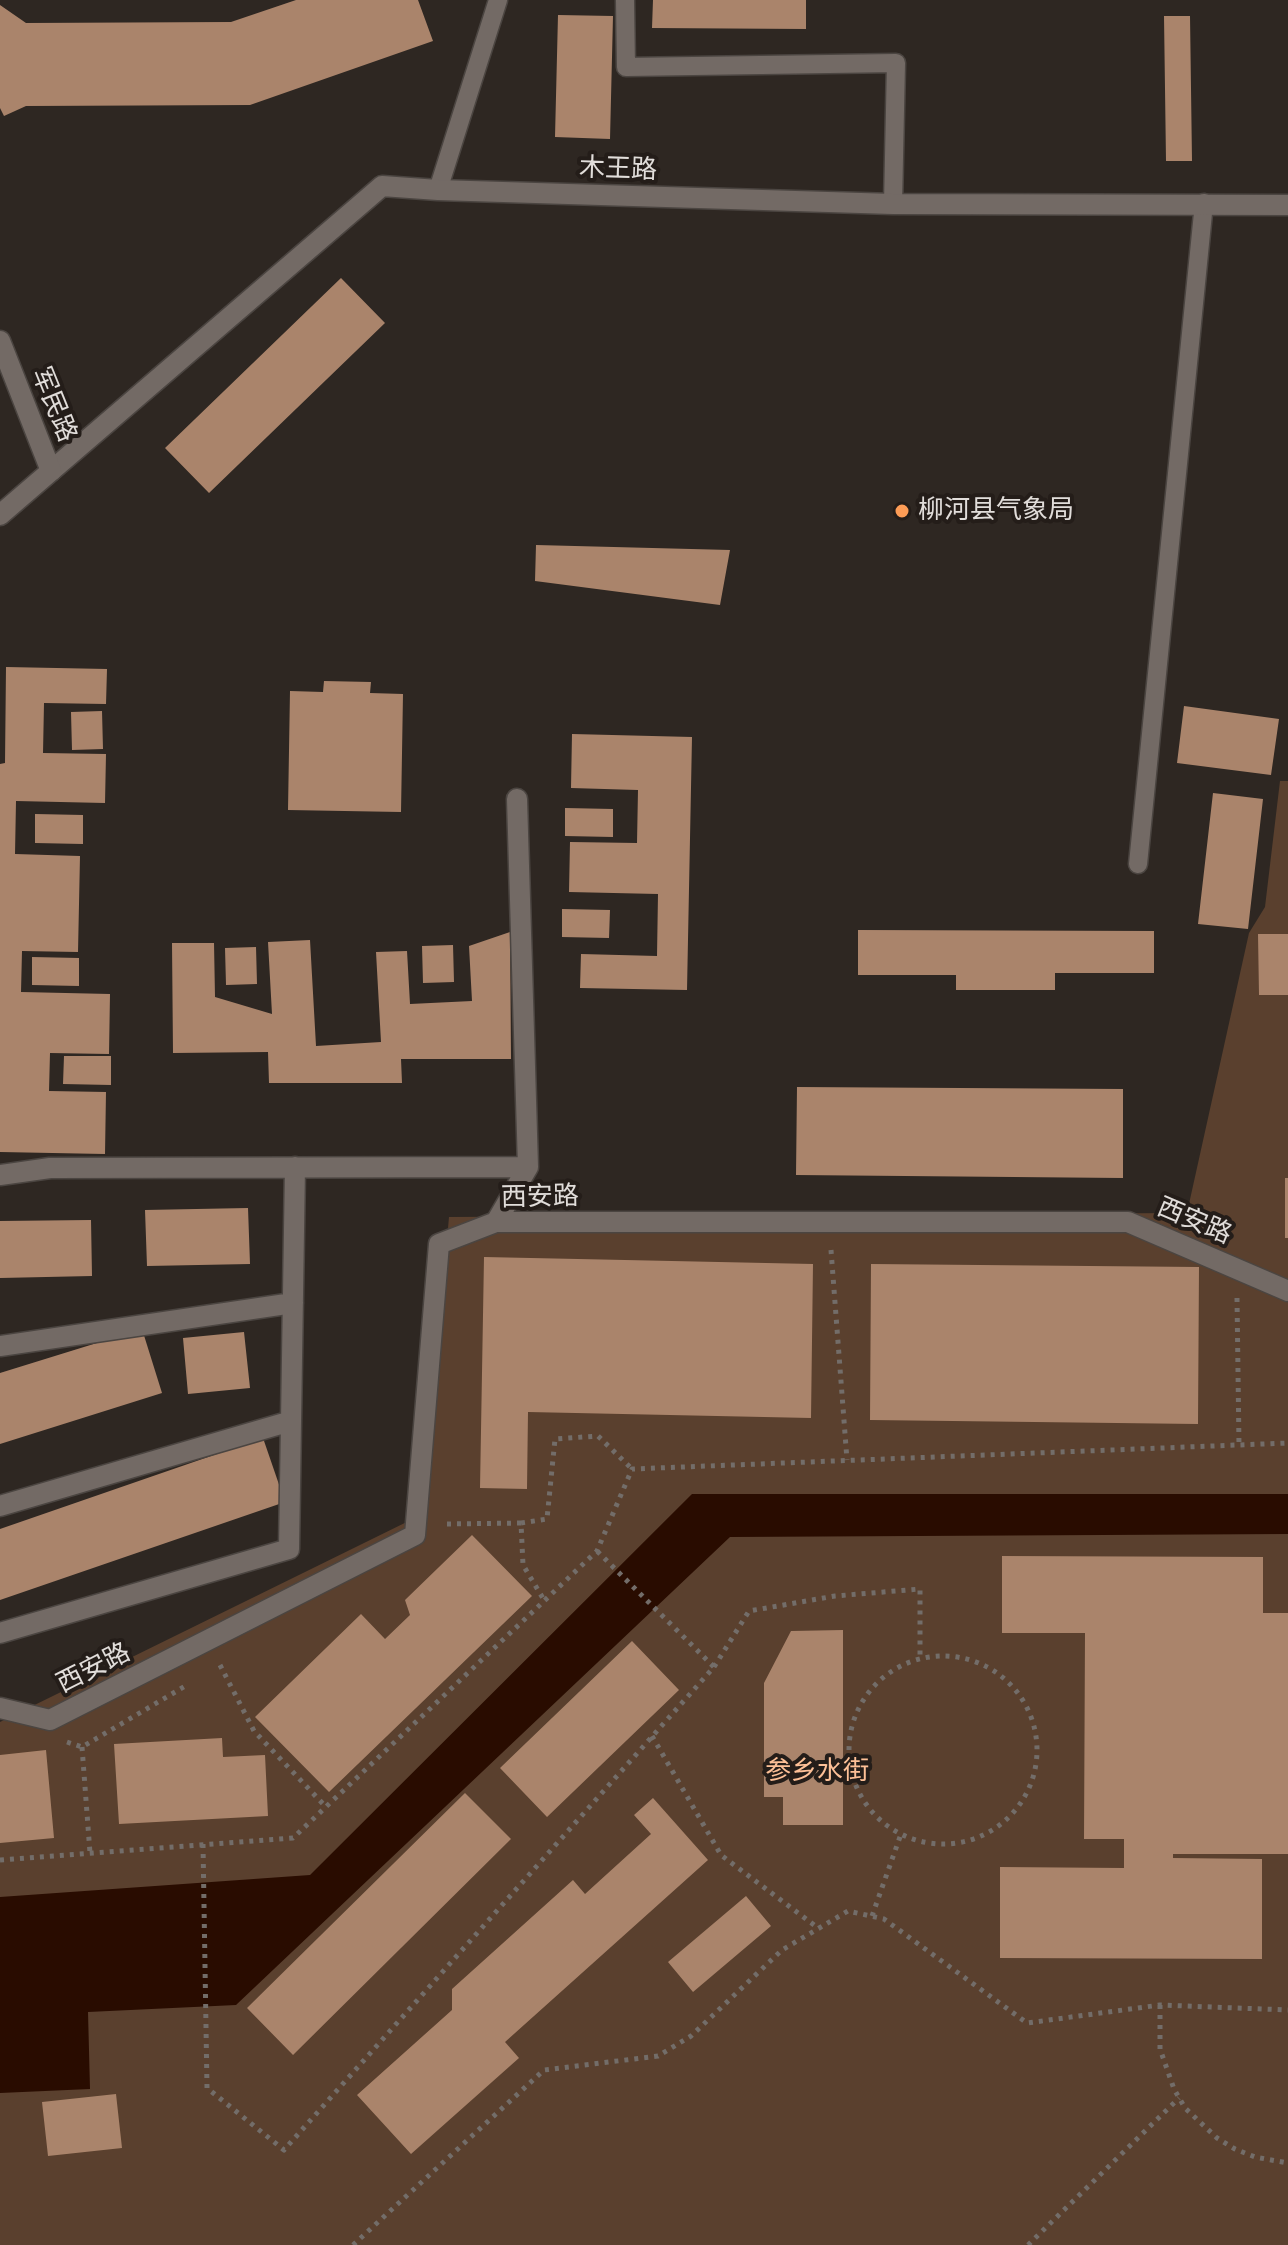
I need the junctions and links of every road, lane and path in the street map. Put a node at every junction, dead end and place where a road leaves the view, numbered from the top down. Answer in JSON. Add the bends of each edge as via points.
{"nodes":[{"id":1,"x":498,"y":0,"type":"edge"},
{"id":2,"x":625,"y":0,"type":"edge"},
{"id":3,"x":438,"y":190,"type":"junction"},
{"id":4,"x":1204,"y":203,"type":"junction"},
{"id":5,"x":893,"y":204,"type":"junction"},
{"id":6,"x":1288,"y":205,"type":"edge"},
{"id":7,"x":0,"y":341,"type":"edge"},
{"id":8,"x":51,"y":471,"type":"junction"},
{"id":9,"x":0,"y":515,"type":"edge"},
{"id":10,"x":517,"y":799,"type":"dead end"},
{"id":11,"x":1138,"y":864,"type":"dead end"},
{"id":12,"x":295,"y":1167,"type":"junction"},
{"id":13,"x":528,"y":1167,"type":"junction"},
{"id":14,"x":0,"y":1175,"type":"edge"},
{"id":15,"x":496,"y":1222,"type":"junction"},
{"id":16,"x":831,"y":1247,"type":"dead end"},
{"id":17,"x":1288,"y":1291,"type":"edge"},
{"id":18,"x":1237,"y":1296,"type":"dead end"},
{"id":19,"x":293,"y":1303,"type":"junction"},
{"id":20,"x":0,"y":1346,"type":"edge"},
{"id":21,"x":291,"y":1421,"type":"junction"},
{"id":22,"x":1288,"y":1443,"type":"edge"},
{"id":23,"x":1239,"y":1445,"type":"junction"},
{"id":24,"x":847,"y":1460,"type":"junction"},
{"id":25,"x":632,"y":1469,"type":"junction"},
{"id":26,"x":0,"y":1506,"type":"edge"},
{"id":27,"x":448,"y":1509,"type":"dead end"},
{"id":28,"x":521,"y":1523,"type":"junction"},
{"id":29,"x":447,"y":1524,"type":"junction"},
{"id":30,"x":447,"y":1532,"type":"dead end"},
{"id":31,"x":598,"y":1552,"type":"junction"},
{"id":32,"x":544,"y":1600,"type":"junction"},
{"id":33,"x":0,"y":1633,"type":"edge"},
{"id":34,"x":234,"y":1658,"type":"dead end"},
{"id":35,"x":920,"y":1658,"type":"junction"},
{"id":36,"x":220,"y":1665,"type":"junction"},
{"id":37,"x":714,"y":1667,"type":"junction"},
{"id":38,"x":208,"y":1673,"type":"dead end"},
{"id":39,"x":195,"y":1680,"type":"dead end"},
{"id":40,"x":0,"y":1708,"type":"edge"},
{"id":41,"x":652,"y":1736,"type":"junction"},
{"id":42,"x":55,"y":1738,"type":"dead end"},
{"id":43,"x":82,"y":1747,"type":"junction"},
{"id":44,"x":326,"y":1807,"type":"junction"},
{"id":45,"x":901,"y":1834,"type":"junction"},
{"id":46,"x":203,"y":1844,"type":"junction"},
{"id":47,"x":90,"y":1853,"type":"junction"},
{"id":48,"x":0,"y":1860,"type":"edge"},
{"id":49,"x":872,"y":1916,"type":"junction"},
{"id":50,"x":818,"y":1928,"type":"junction"},
{"id":51,"x":1160,"y":2005,"type":"junction"},
{"id":52,"x":1288,"y":2010,"type":"edge"},
{"id":53,"x":1179,"y":2098,"type":"junction"},
{"id":54,"x":1288,"y":2163,"type":"edge"},
{"id":55,"x":353,"y":2245,"type":"edge"},
{"id":56,"x":1028,"y":2245,"type":"edge"}],
"edges":[{"from":1,"to":3,"type":"lane"},
{"from":2,"to":5,"type":"lane","via":[[626,67],[896,63]]},
{"from":3,"to":5,"type":"street","name":"木王路"},
{"from":3,"to":8,"type":"street","name":"木王路","via":[[382,186]]},
{"from":4,"to":5,"type":"street","name":"木王路"},
{"from":4,"to":6,"type":"street","name":"木王路"},
{"from":4,"to":11,"type":"lane"},
{"from":7,"to":8,"type":"street","name":"军民路"},
{"from":8,"to":9,"type":"street","name":"军民路"},
{"from":10,"to":13,"type":"street"},
{"from":12,"to":13,"type":"street"},
{"from":12,"to":14,"type":"street","via":[[50,1168]]},
{"from":12,"to":19,"type":"street"},
{"from":13,"to":15,"type":"street"},
{"from":15,"to":17,"type":"street","name":"西安路","via":[[1128,1222]]},
{"from":15,"to":40,"type":"street","name":"西安路","via":[[439,1244],[415,1535],[50,1720]]},
{"from":16,"to":24,"type":"path"},
{"from":18,"to":23,"type":"path"},
{"from":19,"to":20,"type":"street"},
{"from":19,"to":21,"type":"street"},
{"from":21,"to":26,"type":"street"},
{"from":21,"to":33,"type":"street","via":[[289,1549]]},
{"from":22,"to":23,"type":"path"},
{"from":23,"to":24,"type":"path"},
{"from":24,"to":25,"type":"path"},
{"from":25,"to":28,"type":"path","via":[[598,1436],[555,1439],[547,1519]]},
{"from":25,"to":31,"type":"path"},
{"from":27,"to":29,"type":"path"},
{"from":28,"to":29,"type":"path"},
{"from":28,"to":32,"type":"path","via":[[523,1565]]},
{"from":29,"to":30,"type":"path"},
{"from":31,"to":32,"type":"path"},
{"from":31,"to":37,"type":"path"},
{"from":32,"to":44,"type":"path"},
{"from":34,"to":36,"type":"path"},
{"from":35,"to":37,"type":"path","via":[[920,1589],[749,1611]]},
{"from":35,"to":45,"type":"path","via":[[881,1678],[856,1713],[850,1734],[851,1767],[861,1797],[874,1815]]},
{"from":35,"to":45,"type":"path","via":[[963,1658],[1002,1676],[1018,1692],[1035,1728],[1036,1769],[1020,1806],[989,1832],[951,1844]]},
{"from":36,"to":38,"type":"path"},
{"from":36,"to":44,"type":"path","via":[[254,1731]]},
{"from":37,"to":41,"type":"path"},
{"from":39,"to":43,"type":"path"},
{"from":41,"to":46,"type":"path","via":[[284,2150],[207,2088]]},
{"from":41,"to":50,"type":"path","via":[[721,1855]]},
{"from":42,"to":43,"type":"path"},
{"from":43,"to":47,"type":"path"},
{"from":44,"to":46,"type":"path","via":[[293,1838]]},
{"from":45,"to":49,"type":"path"},
{"from":46,"to":47,"type":"path"},
{"from":47,"to":48,"type":"path"},
{"from":49,"to":50,"type":"path","via":[[848,1911]]},
{"from":49,"to":51,"type":"path","via":[[884,1919],[1027,2023]]},
{"from":50,"to":55,"type":"path","via":[[782,1950],[691,2036],[658,2056],[544,2070]]},
{"from":51,"to":52,"type":"path"},
{"from":51,"to":53,"type":"path","via":[[1160,2049]]},
{"from":53,"to":54,"type":"path","via":[[1200,2124],[1235,2149]]},
{"from":53,"to":56,"type":"path"}]}
